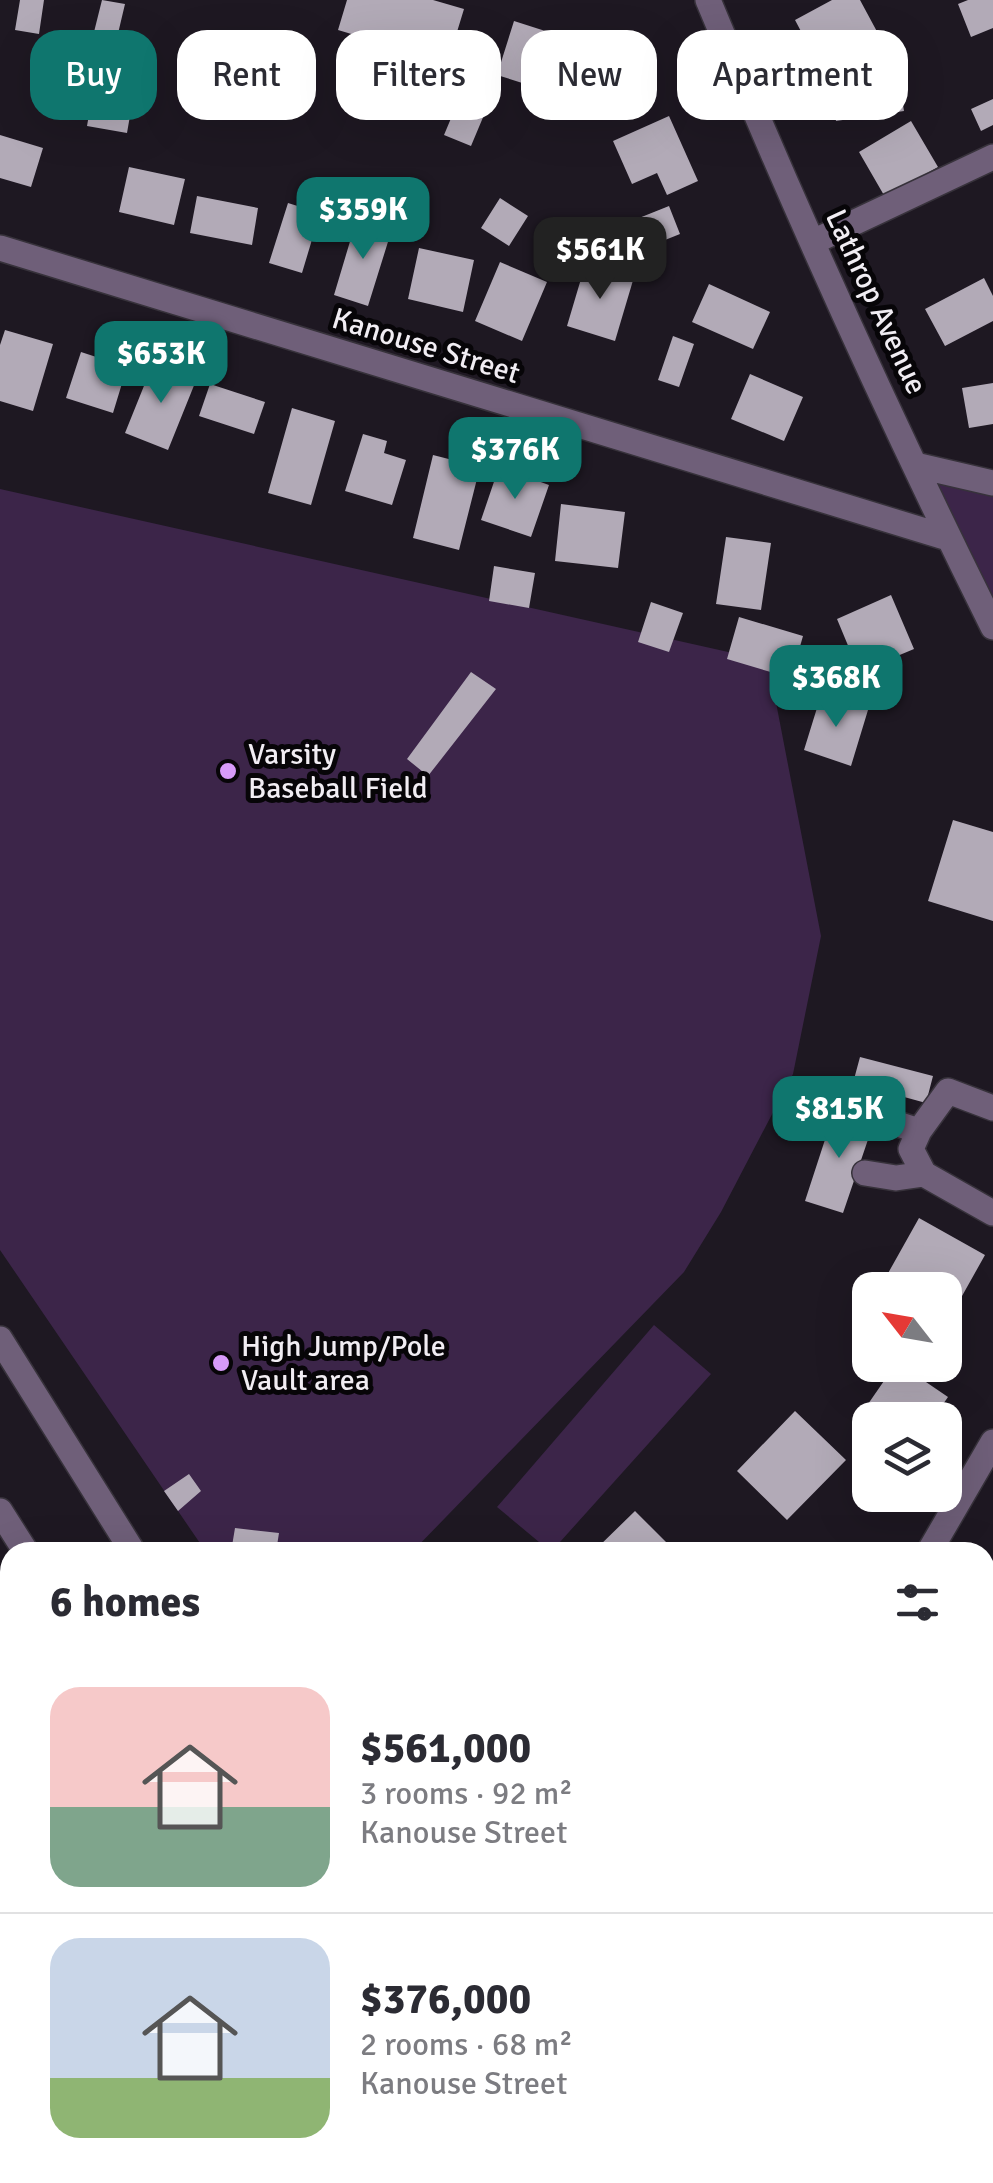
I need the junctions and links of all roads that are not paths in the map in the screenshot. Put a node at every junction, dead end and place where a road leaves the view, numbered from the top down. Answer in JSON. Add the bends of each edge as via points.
{"nodes":[{"id":1,"x":707,"y":0,"type":"edge"},
{"id":2,"x":993,"y":157,"type":"edge"},
{"id":3,"x":813,"y":242,"type":"junction"},
{"id":4,"x":0,"y":248,"type":"edge"},
{"id":5,"x":915,"y":465,"type":"junction"},
{"id":6,"x":993,"y":483,"type":"edge"},
{"id":7,"x":948,"y":538,"type":"junction"},
{"id":8,"x":993,"y":627,"type":"edge"},
{"id":9,"x":840,"y":1105,"type":"dead end"},
{"id":10,"x":993,"y":1108,"type":"edge"},
{"id":11,"x":919,"y":1131,"type":"junction"},
{"id":12,"x":864,"y":1173,"type":"dead end"},
{"id":13,"x":924,"y":1174,"type":"junction"},
{"id":14,"x":993,"y":1213,"type":"edge"},
{"id":15,"x":0,"y":1339,"type":"edge"},
{"id":16,"x":993,"y":1442,"type":"edge"},
{"id":17,"x":0,"y":1511,"type":"edge"},
{"id":18,"x":20,"y":1542,"type":"edge"},
{"id":19,"x":127,"y":1542,"type":"edge"},
{"id":20,"x":937,"y":1542,"type":"edge"}],
"edges":[{"from":1,"to":3,"type":"street","name":"Lathrop Avenue"},
{"from":2,"to":3,"type":"street"},
{"from":3,"to":5,"type":"street","name":"Lathrop Avenue"},
{"from":4,"to":7,"type":"street","name":"Kanouse Street"},
{"from":5,"to":6,"type":"street"},
{"from":5,"to":7,"type":"street","name":"Lathrop Avenue"},
{"from":7,"to":8,"type":"street","name":"Lathrop Avenue"},
{"from":9,"to":11,"type":"street"},
{"from":10,"to":11,"type":"street","via":[[948,1091]]},
{"from":11,"to":13,"type":"street","via":[[911,1149]]},
{"from":12,"to":13,"type":"street"},
{"from":13,"to":14,"type":"street"},
{"from":15,"to":19,"type":"street"},
{"from":16,"to":20,"type":"street"},
{"from":17,"to":18,"type":"street"}]}
